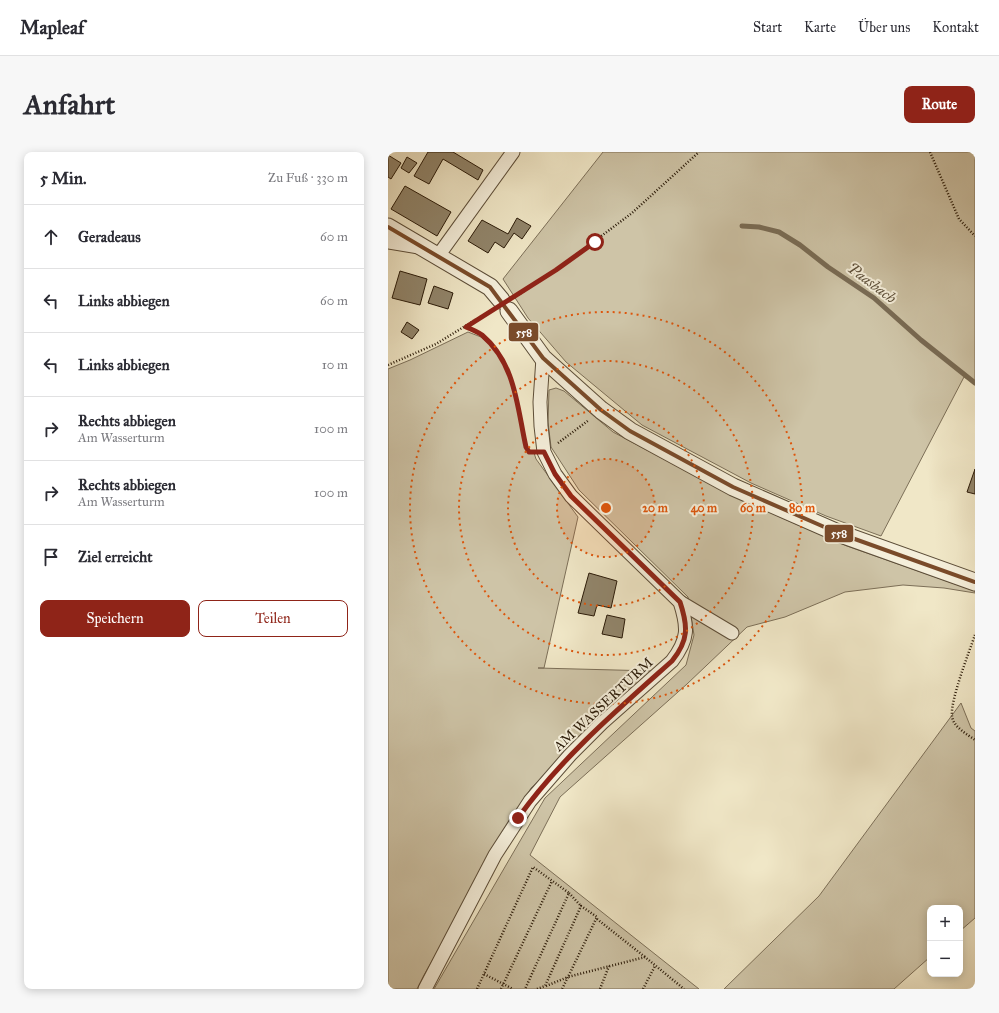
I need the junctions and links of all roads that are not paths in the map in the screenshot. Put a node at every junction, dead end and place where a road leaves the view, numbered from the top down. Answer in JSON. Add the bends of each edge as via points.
{"nodes":[{"id":1,"x":512,"y":152,"type":"edge"},
{"id":2,"x":388,"y":227,"type":"edge"},
{"id":3,"x":388,"y":242,"type":"edge"},
{"id":4,"x":422,"y":247,"type":"junction"},
{"id":5,"x":438,"y":256,"type":"junction"},
{"id":6,"x":543,"y":358,"type":"junction"},
{"id":7,"x":975,"y":582,"type":"edge"},
{"id":8,"x":680,"y":602,"type":"junction"},
{"id":9,"x":732,"y":633,"type":"dead end"},
{"id":10,"x":425,"y":989,"type":"edge"}],
"edges":[{"from":1,"to":5,"type":"street"},
{"from":2,"to":4,"type":"street"},
{"from":3,"to":4,"type":"street"},
{"from":4,"to":5,"type":"street"},
{"from":5,"to":6,"type":"street","via":[[490,288]]},
{"from":6,"to":7,"type":"street","via":[[601,410],[630,432],[733,487],[838,533]]},
{"from":6,"to":8,"type":"street","via":[[541,426],[544,452],[555,474],[571,496]]},
{"from":8,"to":9,"type":"street"},
{"from":8,"to":10,"type":"street","name":"AM WASSERTURM","via":[[685,616],[685,633],[681,649],[672,661],[570,755],[530,801],[495,855]]}]}
